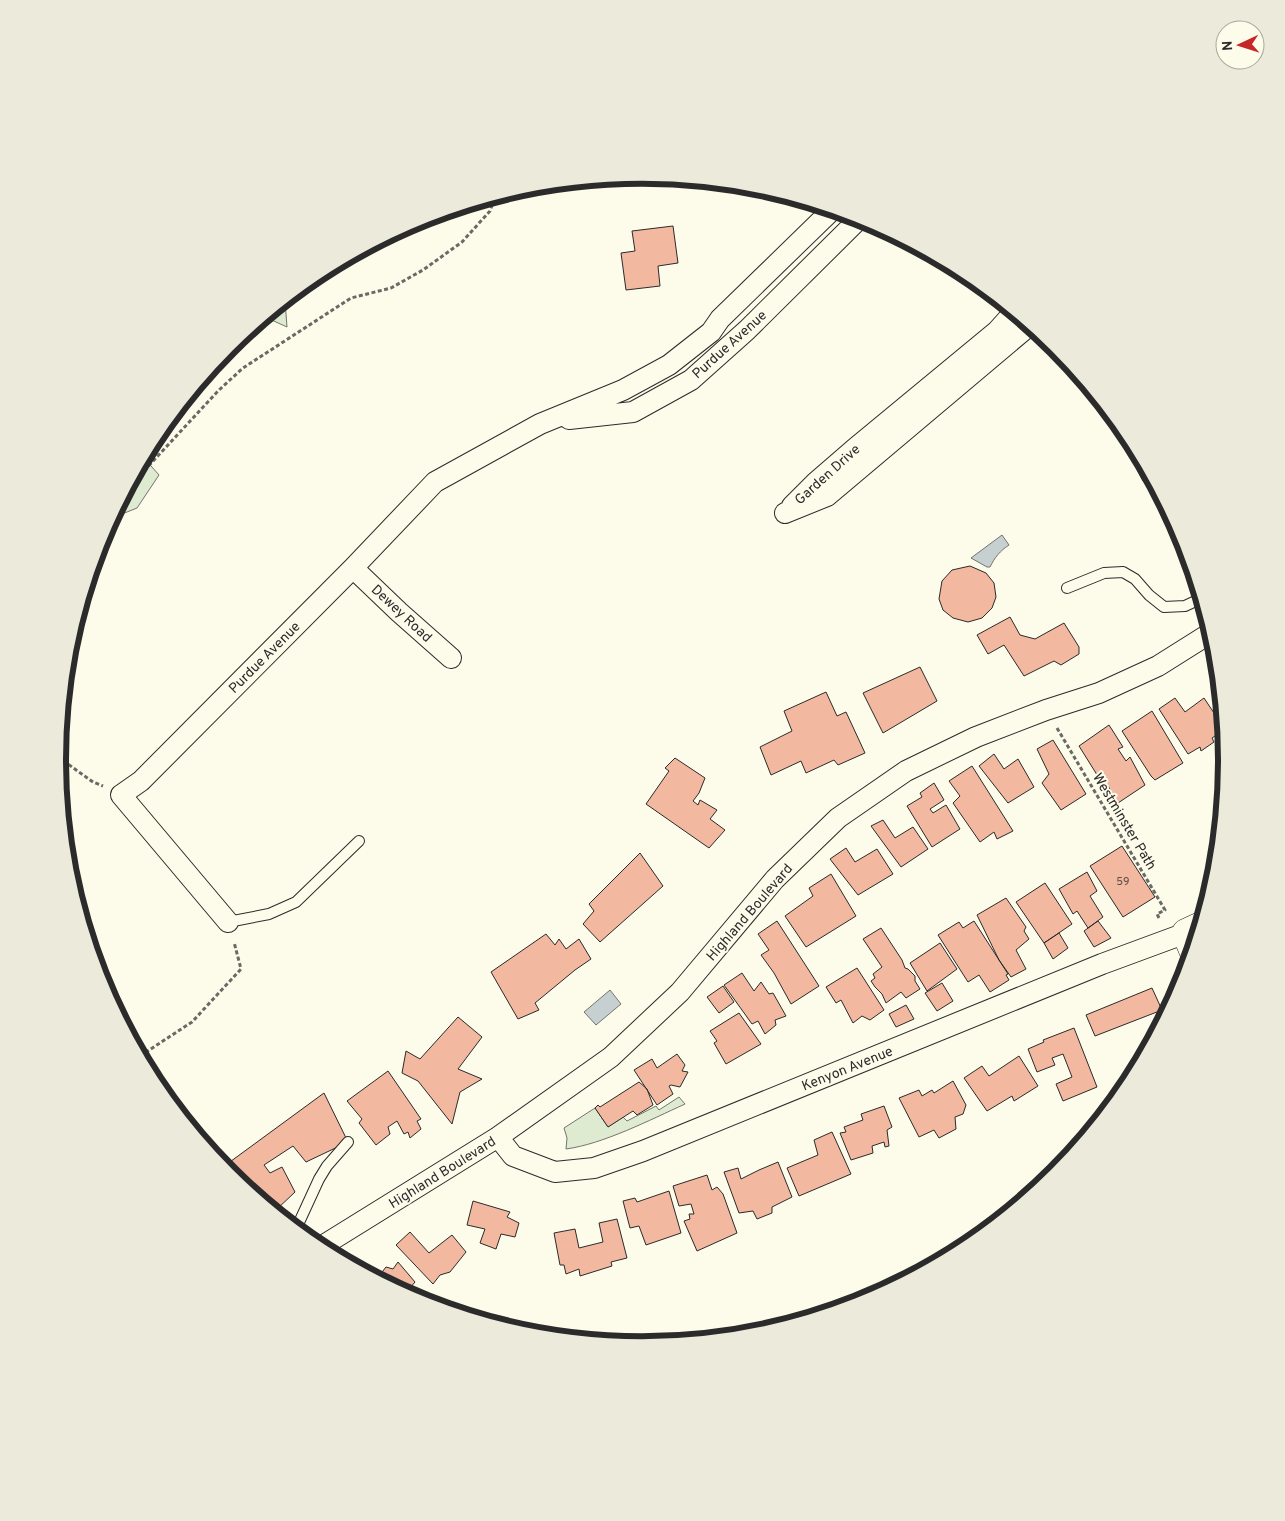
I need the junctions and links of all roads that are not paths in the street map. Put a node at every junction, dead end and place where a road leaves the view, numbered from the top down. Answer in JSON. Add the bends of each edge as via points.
{"nodes":[{"id":1,"x":827,"y":215,"type":"edge"},
{"id":2,"x":853,"y":224,"type":"edge"},
{"id":3,"x":1010,"y":317,"type":"edge"},
{"id":4,"x":1025,"y":329,"type":"edge"},
{"id":5,"x":540,"y":424,"type":"junction"},
{"id":6,"x":353,"y":568,"type":"junction"},
{"id":7,"x":1067,"y":588,"type":"dead end"},
{"id":8,"x":1196,"y":601,"type":"edge"},
{"id":9,"x":1205,"y":636,"type":"edge"},
{"id":10,"x":451,"y":658,"type":"dead end"},
{"id":11,"x":359,"y":841,"type":"dead end"},
{"id":12,"x":228,"y":922,"type":"joint"},
{"id":13,"x":1187,"y":937,"type":"edge"},
{"id":14,"x":498,"y":1137,"type":"junction"},
{"id":15,"x":348,"y":1142,"type":"dead end"},
{"id":16,"x":299,"y":1223,"type":"edge"},
{"id":17,"x":327,"y":1243,"type":"edge"}],
"edges":[{"from":1,"to":5,"type":"street","name":"Purdue Avenue","via":[[720,319],[711,332],[669,365],[623,390]]},
{"from":2,"to":5,"type":"street","name":"Purdue Avenue","via":[[747,330],[691,380],[633,412]]},
{"from":3,"to":4,"type":"street","name":"Garden Drive","via":[[996,332],[816,482],[785,513],[827,496]]},
{"from":5,"to":6,"type":"street","name":"Purdue Avenue","via":[[435,482]]},
{"from":6,"to":10,"type":"street","name":"Dewey Road"},
{"from":6,"to":12,"type":"street","name":"Purdue Avenue","via":[[141,782],[121,795]]},
{"from":7,"to":8,"type":"lane","via":[[1104,573],[1123,572],[1164,607],[1185,606]]},
{"from":9,"to":14,"type":"street","name":"Highland Boulevard","via":[[1158,666],[1099,693],[976,737],[906,771],[838,818],[775,879],[680,992],[611,1057]]},
{"from":11,"to":12,"type":"lane","via":[[296,902],[269,914]]},
{"from":13,"to":14,"type":"street","name":"Kenyon Avenue","via":[[1102,964],[594,1168],[555,1172],[513,1156]]},
{"from":14,"to":17,"type":"street","name":"Highland Boulevard"},
{"from":15,"to":16,"type":"lane","via":[[319,1179]]}]}
